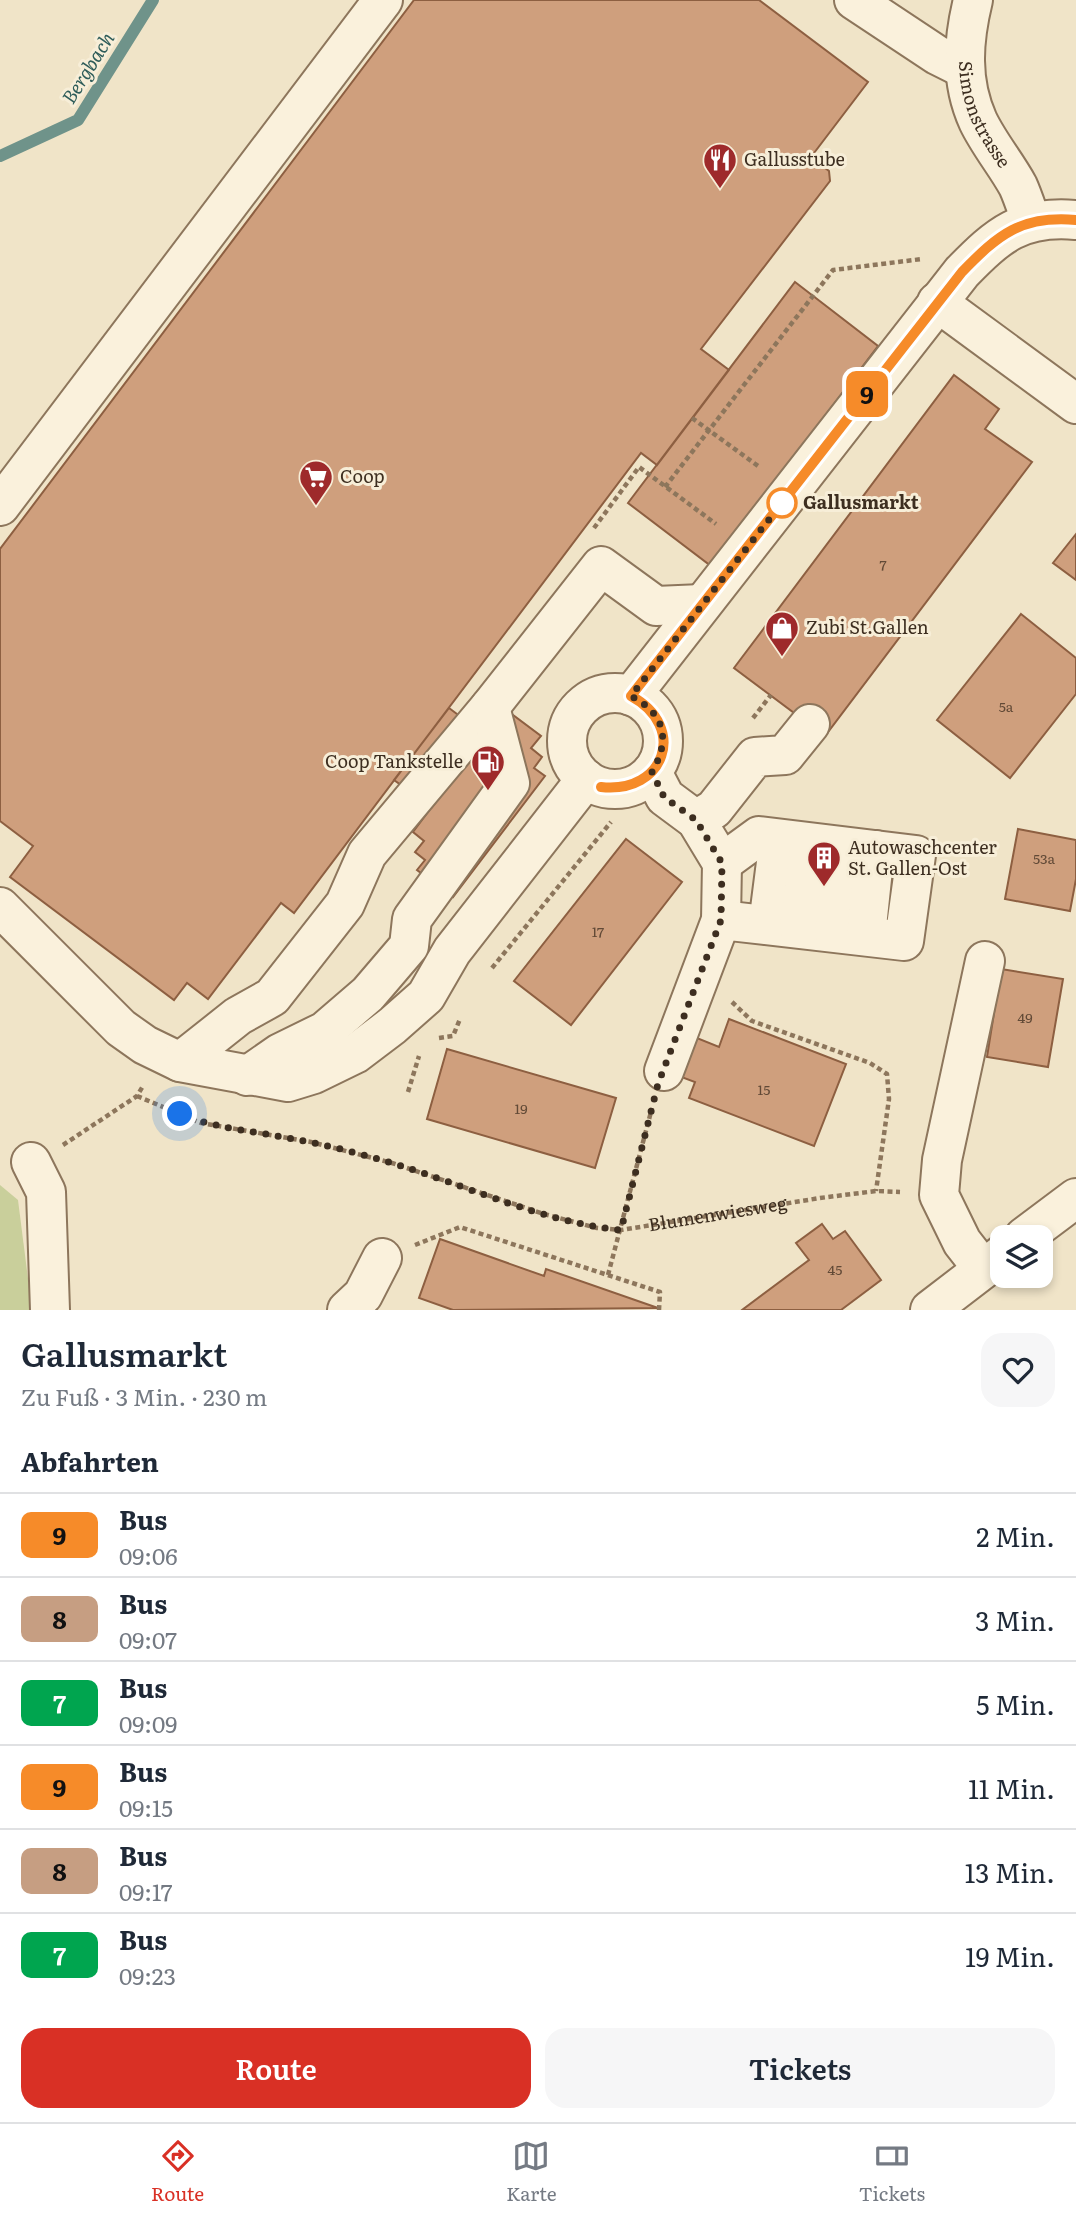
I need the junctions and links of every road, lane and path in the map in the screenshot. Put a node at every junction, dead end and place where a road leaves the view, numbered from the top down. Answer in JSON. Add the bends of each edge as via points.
{"nodes":[{"id":1,"x":383,"y":0,"type":"edge"},
{"id":2,"x":854,"y":0,"type":"edge"},
{"id":3,"x":973,"y":0,"type":"edge"},
{"id":4,"x":965,"y":69,"type":"junction"},
{"id":5,"x":1076,"y":220,"type":"edge"},
{"id":6,"x":1031,"y":221,"type":"junction"},
{"id":7,"x":927,"y":259,"type":"dead end"},
{"id":8,"x":937,"y":302,"type":"junction"},
{"id":9,"x":1076,"y":404,"type":"edge"},
{"id":10,"x":692,"y":418,"type":"dead end"},
{"id":11,"x":708,"y":429,"type":"junction"},
{"id":12,"x":758,"y":466,"type":"dead end"},
{"id":13,"x":665,"y":487,"type":"junction"},
{"id":14,"x":0,"y":506,"type":"edge"},
{"id":15,"x":716,"y":524,"type":"dead end"},
{"id":16,"x":591,"y":531,"type":"dead end"},
{"id":17,"x":702,"y":604,"type":"junction"},
{"id":18,"x":771,"y":695,"type":"dead end"},
{"id":19,"x":631,"y":696,"type":"junction"},
{"id":20,"x":490,"y":707,"type":"junction"},
{"id":21,"x":810,"y":724,"type":"dead end"},
{"id":22,"x":751,"y":742,"type":"junction"},
{"id":23,"x":652,"y":772,"type":"junction"},
{"id":24,"x":586,"y":779,"type":"junction"},
{"id":25,"x":696,"y":820,"type":"junction"},
{"id":26,"x":611,"y":822,"type":"dead end"},
{"id":27,"x":827,"y":845,"type":"junction"},
{"id":28,"x":722,"y":863,"type":"junction"},
{"id":29,"x":0,"y":907,"type":"edge"},
{"id":30,"x":721,"y":920,"type":"junction"},
{"id":31,"x":817,"y":931,"type":"junction"},
{"id":32,"x":431,"y":952,"type":"junction"},
{"id":33,"x":985,"y":961,"type":"dead end"},
{"id":34,"x":484,"y":978,"type":"dead end"},
{"id":35,"x":695,"y":990,"type":"junction"},
{"id":36,"x":463,"y":1012,"type":"dead end"},
{"id":37,"x":433,"y":1038,"type":"dead end"},
{"id":38,"x":420,"y":1052,"type":"dead end"},
{"id":39,"x":180,"y":1062,"type":"junction"},
{"id":40,"x":664,"y":1071,"type":"joint"},
{"id":41,"x":247,"y":1076,"type":"junction"},
{"id":42,"x":408,"y":1092,"type":"dead end"},
{"id":43,"x":31,"y":1162,"type":"joint"},
{"id":44,"x":876,"y":1191,"type":"junction"},
{"id":45,"x":939,"y":1195,"type":"junction"},
{"id":46,"x":1076,"y":1198,"type":"edge"},
{"id":47,"x":1040,"y":1225,"type":"edge"},
{"id":48,"x":621,"y":1230,"type":"junction"},
{"id":49,"x":382,"y":1258,"type":"joint"},
{"id":50,"x":990,"y":1259,"type":"edge"},
{"id":51,"x":990,"y":1263,"type":"edge"},
{"id":52,"x":608,"y":1275,"type":"junction"},
{"id":53,"x":50,"y":1310,"type":"edge"},
{"id":54,"x":347,"y":1310,"type":"edge"},
{"id":55,"x":659,"y":1310,"type":"edge"},
{"id":56,"x":930,"y":1310,"type":"edge"}],
"edges":[{"from":1,"to":14,"type":"street"},
{"from":2,"to":4,"type":"street"},
{"from":3,"to":4,"type":"street","name":"Simonstrasse","via":[[965,31]]},
{"from":4,"to":6,"type":"street","name":"Simonstrasse","via":[[978,121],[1018,187]]},
{"from":5,"to":6,"type":"street"},
{"from":6,"to":8,"type":"street","via":[[990,243]]},
{"from":7,"to":11,"type":"path","via":[[833,270]]},
{"from":8,"to":9,"type":"street"},
{"from":8,"to":17,"type":"street"},
{"from":10,"to":11,"type":"path"},
{"from":11,"to":12,"type":"path"},
{"from":11,"to":13,"type":"path"},
{"from":13,"to":15,"type":"path"},
{"from":13,"to":16,"type":"path","via":[[639,467]]},
{"from":17,"to":19,"type":"street"},
{"from":17,"to":20,"type":"street","via":[[656,606],[601,566]]},
{"from":18,"to":22,"type":"path"},
{"from":19,"to":23,"type":"street","via":[[646,704],[663,732],[660,758]]},
{"from":19,"to":24,"type":"street","via":[[597,696],[570,726],[567,746]]},
{"from":20,"to":32,"type":"street","via":[[510,783],[412,919]]},
{"from":20,"to":39,"type":"street","via":[[367,854],[345,904],[272,997],[238,1016]]},
{"from":21,"to":22,"type":"street","via":[[785,755]]},
{"from":22,"to":25,"type":"street","via":[[714,809]]},
{"from":23,"to":24,"type":"street","via":[[619,789]]},
{"from":23,"to":25,"type":"street","via":[[664,797]]},
{"from":24,"to":32,"type":"street"},
{"from":25,"to":28,"type":"street"},
{"from":26,"to":34,"type":"path"},
{"from":27,"to":28,"type":"street","via":[[759,836]]},
{"from":27,"to":31,"type":"street"},
{"from":27,"to":31,"type":"street"},
{"from":27,"to":31,"type":"street","via":[[916,855],[904,941]]},
{"from":28,"to":30,"type":"street"},
{"from":29,"to":39,"type":"street","via":[[121,1028]]},
{"from":30,"to":31,"type":"street"},
{"from":30,"to":35,"type":"street"},
{"from":32,"to":41,"type":"street","via":[[368,994],[325,1031]]},
{"from":32,"to":41,"type":"street","via":[[426,996],[355,1054],[288,1082]]},
{"from":33,"to":45,"type":"street","via":[[942,1160]]},
{"from":35,"to":40,"type":"street"},
{"from":35,"to":44,"type":"path","via":[[735,1003],[752,1021],[870,1063],[887,1074],[889,1099]]},
{"from":36,"to":37,"type":"path","via":[[453,1036]]},
{"from":38,"to":42,"type":"path"},
{"from":39,"to":41,"type":"street"},
{"from":40,"to":48,"type":"path"},
{"from":43,"to":48,"type":"path","name":"Blumenwiesweg","via":[[137,1096],[201,1123],[311,1142],[391,1163],[544,1214]]},
{"from":43,"to":53,"type":"street","via":[[46,1192]]},
{"from":44,"to":45,"type":"path","name":"Blumenwiesweg"},
{"from":44,"to":48,"type":"path","name":"Blumenwiesweg"},
{"from":45,"to":50,"type":"street","via":[[962,1242]]},
{"from":46,"to":47,"type":"street"},
{"from":48,"to":52,"type":"path"},
{"from":49,"to":52,"type":"path","via":[[460,1227]]},
{"from":49,"to":54,"type":"street","via":[[363,1295]]},
{"from":51,"to":56,"type":"street"},
{"from":52,"to":55,"type":"path","via":[[660,1292]]}]}
